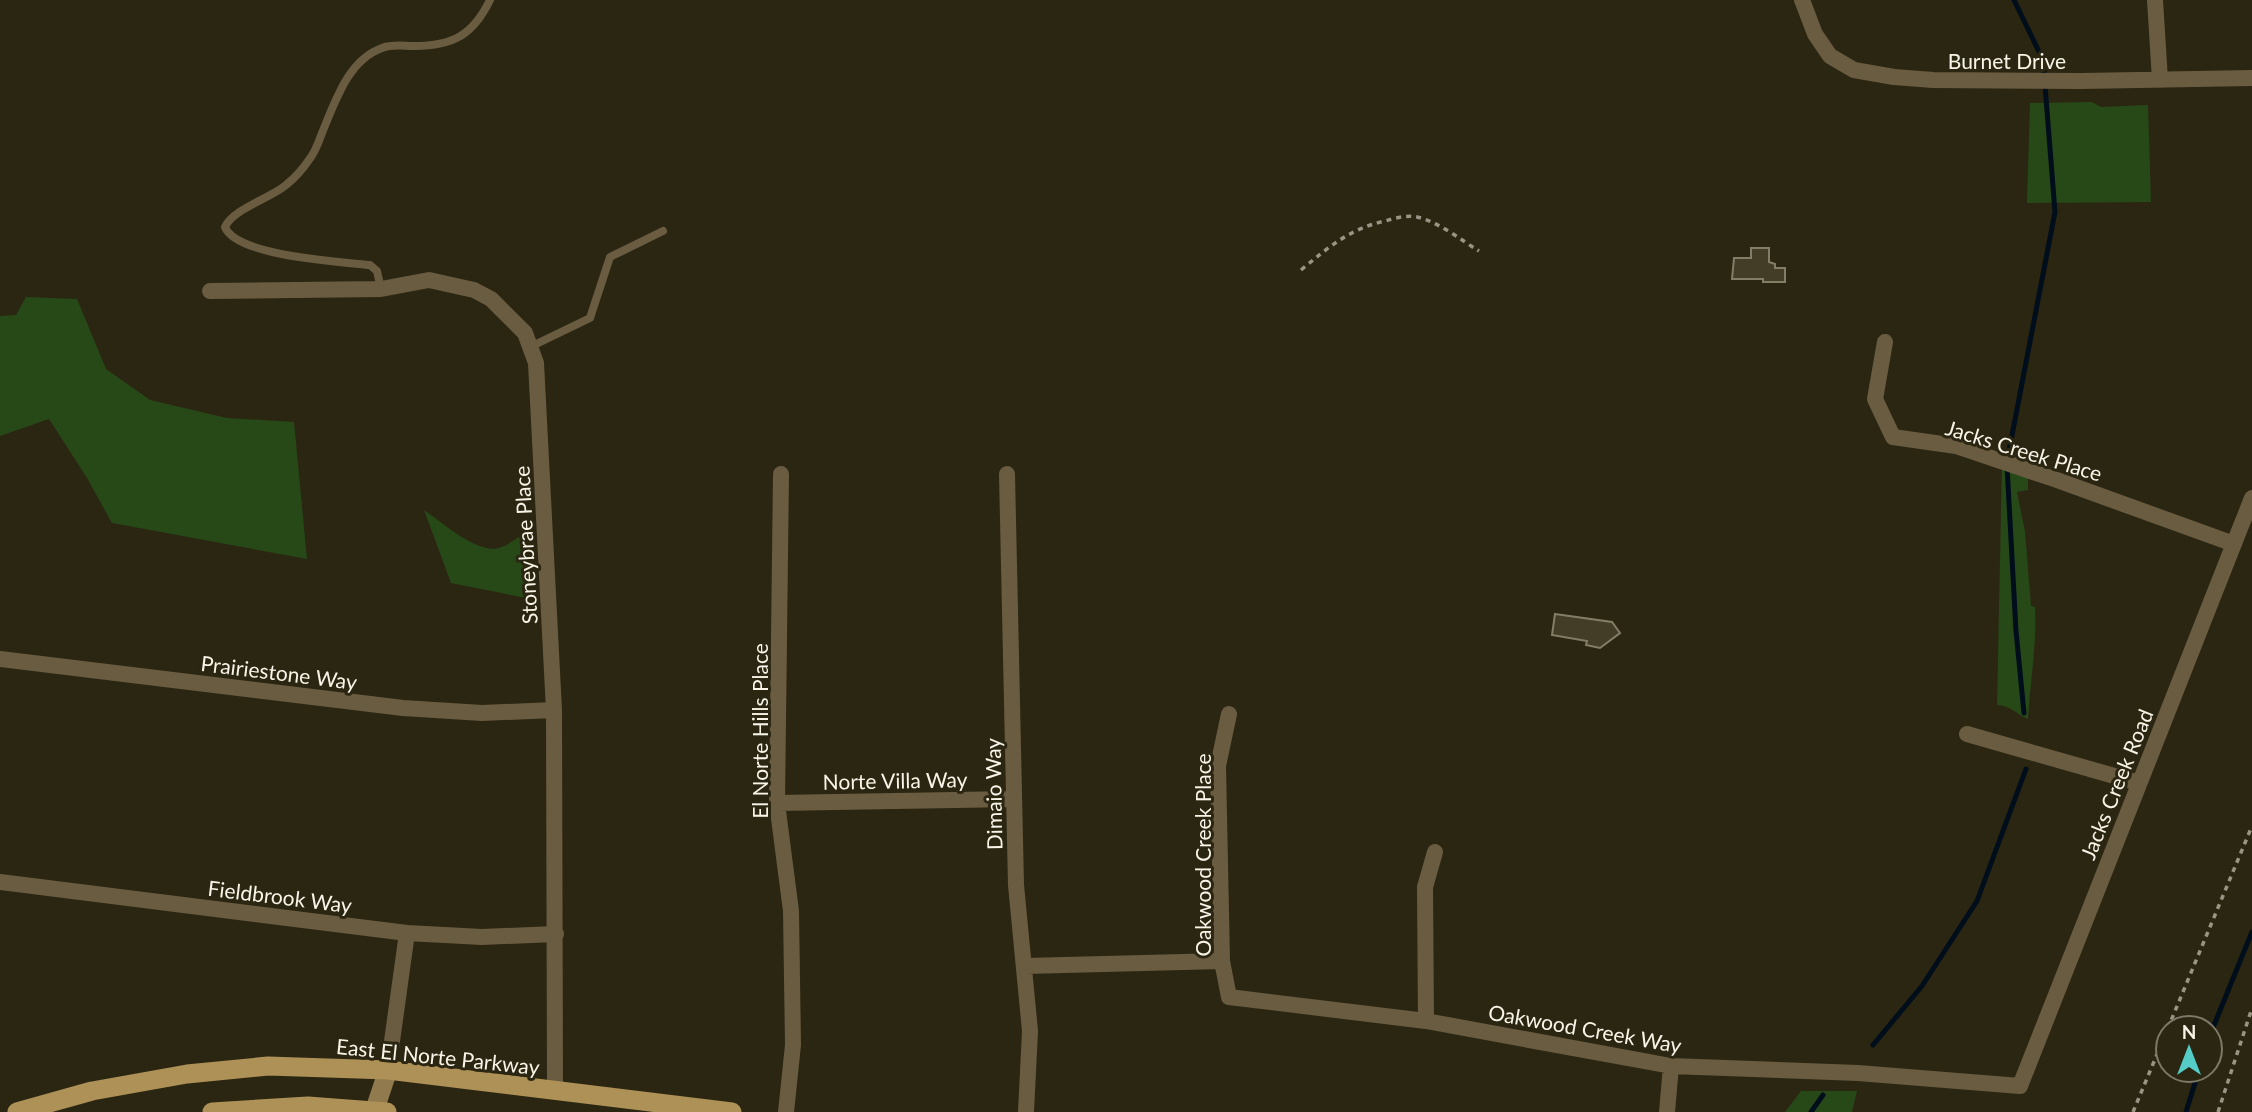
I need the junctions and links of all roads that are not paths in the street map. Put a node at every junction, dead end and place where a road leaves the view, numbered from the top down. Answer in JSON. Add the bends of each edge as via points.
{"nodes":[{"id":1,"x":490,"y":0,"type":"edge"},
{"id":2,"x":1802,"y":0,"type":"edge"},
{"id":3,"x":2155,"y":0,"type":"edge"},
{"id":4,"x":2252,"y":78,"type":"edge"},
{"id":5,"x":2160,"y":80,"type":"junction"},
{"id":6,"x":663,"y":232,"type":"dead end"},
{"id":7,"x":381,"y":289,"type":"junction"},
{"id":8,"x":210,"y":291,"type":"dead end"},
{"id":9,"x":1885,"y":342,"type":"dead end"},
{"id":10,"x":530,"y":347,"type":"junction"},
{"id":11,"x":781,"y":474,"type":"dead end"},
{"id":12,"x":1007,"y":474,"type":"dead end"},
{"id":13,"x":2252,"y":498,"type":"edge"},
{"id":14,"x":2234,"y":544,"type":"junction"},
{"id":15,"x":0,"y":659,"type":"edge"},
{"id":16,"x":554,"y":710,"type":"junction"},
{"id":17,"x":1229,"y":714,"type":"dead end"},
{"id":18,"x":1967,"y":734,"type":"dead end"},
{"id":19,"x":2139,"y":783,"type":"junction"},
{"id":20,"x":1014,"y":799,"type":"junction"},
{"id":21,"x":777,"y":803,"type":"junction"},
{"id":22,"x":1435,"y":852,"type":"dead end"},
{"id":23,"x":0,"y":882,"type":"edge"},
{"id":24,"x":407,"y":933,"type":"junction"},
{"id":25,"x":556,"y":934,"type":"junction"},
{"id":26,"x":1222,"y":961,"type":"junction"},
{"id":27,"x":1025,"y":966,"type":"junction"},
{"id":28,"x":1229,"y":997,"type":"joint"},
{"id":29,"x":1426,"y":1021,"type":"junction"},
{"id":30,"x":1671,"y":1066,"type":"junction"},
{"id":31,"x":388,"y":1070,"type":"junction"},
{"id":32,"x":2020,"y":1086,"type":"joint"},
{"id":33,"x":555,"y":1090,"type":"junction"},
{"id":34,"x":17,"y":1112,"type":"edge"},
{"id":35,"x":212,"y":1112,"type":"edge"},
{"id":36,"x":379,"y":1112,"type":"edge"},
{"id":37,"x":733,"y":1112,"type":"edge"},
{"id":38,"x":786,"y":1112,"type":"edge"},
{"id":39,"x":1026,"y":1112,"type":"edge"},
{"id":40,"x":1667,"y":1112,"type":"edge"}],
"edges":[{"from":1,"to":7,"type":"lane","via":[[471,30],[460,38],[420,46],[384,46],[365,56],[341,89],[313,156],[288,184],[228,220],[225,227],[231,236],[262,249],[370,265],[377,271]]},
{"from":2,"to":5,"type":"street","name":"Burnet Drive","via":[[1815,34],[1830,56],[1854,71],[1934,80]]},
{"from":3,"to":5,"type":"street"},
{"from":4,"to":5,"type":"street","name":"Burnet Drive"},
{"from":6,"to":10,"type":"lane","via":[[610,257],[590,318]]},
{"from":7,"to":8,"type":"street","name":"Stoneybrae Place"},
{"from":7,"to":10,"type":"street","name":"Stoneybrae Place","via":[[429,280],[474,290],[491,299],[525,333]]},
{"from":9,"to":14,"type":"street","name":"Jacks Creek Place","via":[[1875,399],[1893,437],[1956,446]]},
{"from":10,"to":16,"type":"street","name":"Stoneybrae Place","via":[[536,363]]},
{"from":11,"to":21,"type":"street","name":"El Norte Hills Place"},
{"from":12,"to":20,"type":"street","name":"Dimaio Way"},
{"from":13,"to":14,"type":"street","name":"Jacks Creek Road"},
{"from":14,"to":19,"type":"street","name":"Jacks Creek Road"},
{"from":15,"to":16,"type":"street","name":"Prairiestone Way","via":[[403,708],[482,713]]},
{"from":16,"to":25,"type":"street","name":"Stoneybrae Place"},
{"from":17,"to":26,"type":"street","name":"Oakwood Creek Place","via":[[1219,766]]},
{"from":18,"to":19,"type":"street"},
{"from":19,"to":32,"type":"street","name":"Jacks Creek Road"},
{"from":20,"to":21,"type":"street","name":"Norte Villa Way"},
{"from":20,"to":27,"type":"street","name":"Dimaio Way","via":[[1016,885]]},
{"from":21,"to":38,"type":"street","name":"El Norte Hills Place","via":[[791,911],[793,1045]]},
{"from":22,"to":29,"type":"street","via":[[1425,887]]},
{"from":23,"to":24,"type":"street","name":"Fieldbrook Way"},
{"from":24,"to":25,"type":"street","name":"Fieldbrook Way"},
{"from":24,"to":31,"type":"street"},
{"from":25,"to":33,"type":"street","name":"Stoneybrae Place"},
{"from":26,"to":27,"type":"street"},
{"from":26,"to":28,"type":"street","name":"Oakwood Creek Place"},
{"from":27,"to":39,"type":"street","name":"Dimaio Way","via":[[1030,1031]]},
{"from":28,"to":29,"type":"street","name":"Oakwood Creek Way"},
{"from":29,"to":30,"type":"street","name":"Oakwood Creek Way"},
{"from":30,"to":32,"type":"street","name":"Oakwood Creek Way","via":[[1858,1073]]},
{"from":30,"to":40,"type":"street"},
{"from":31,"to":33,"type":"main road","name":"East El Norte Parkway"},
{"from":31,"to":34,"type":"main road","name":"East El Norte Parkway","via":[[268,1066],[187,1074],[92,1091]]},
{"from":31,"to":36,"type":"main road"},
{"from":33,"to":37,"type":"main road","name":"East El Norte Parkway"},
{"from":35,"to":36,"type":"main road","via":[[308,1106]]}]}
